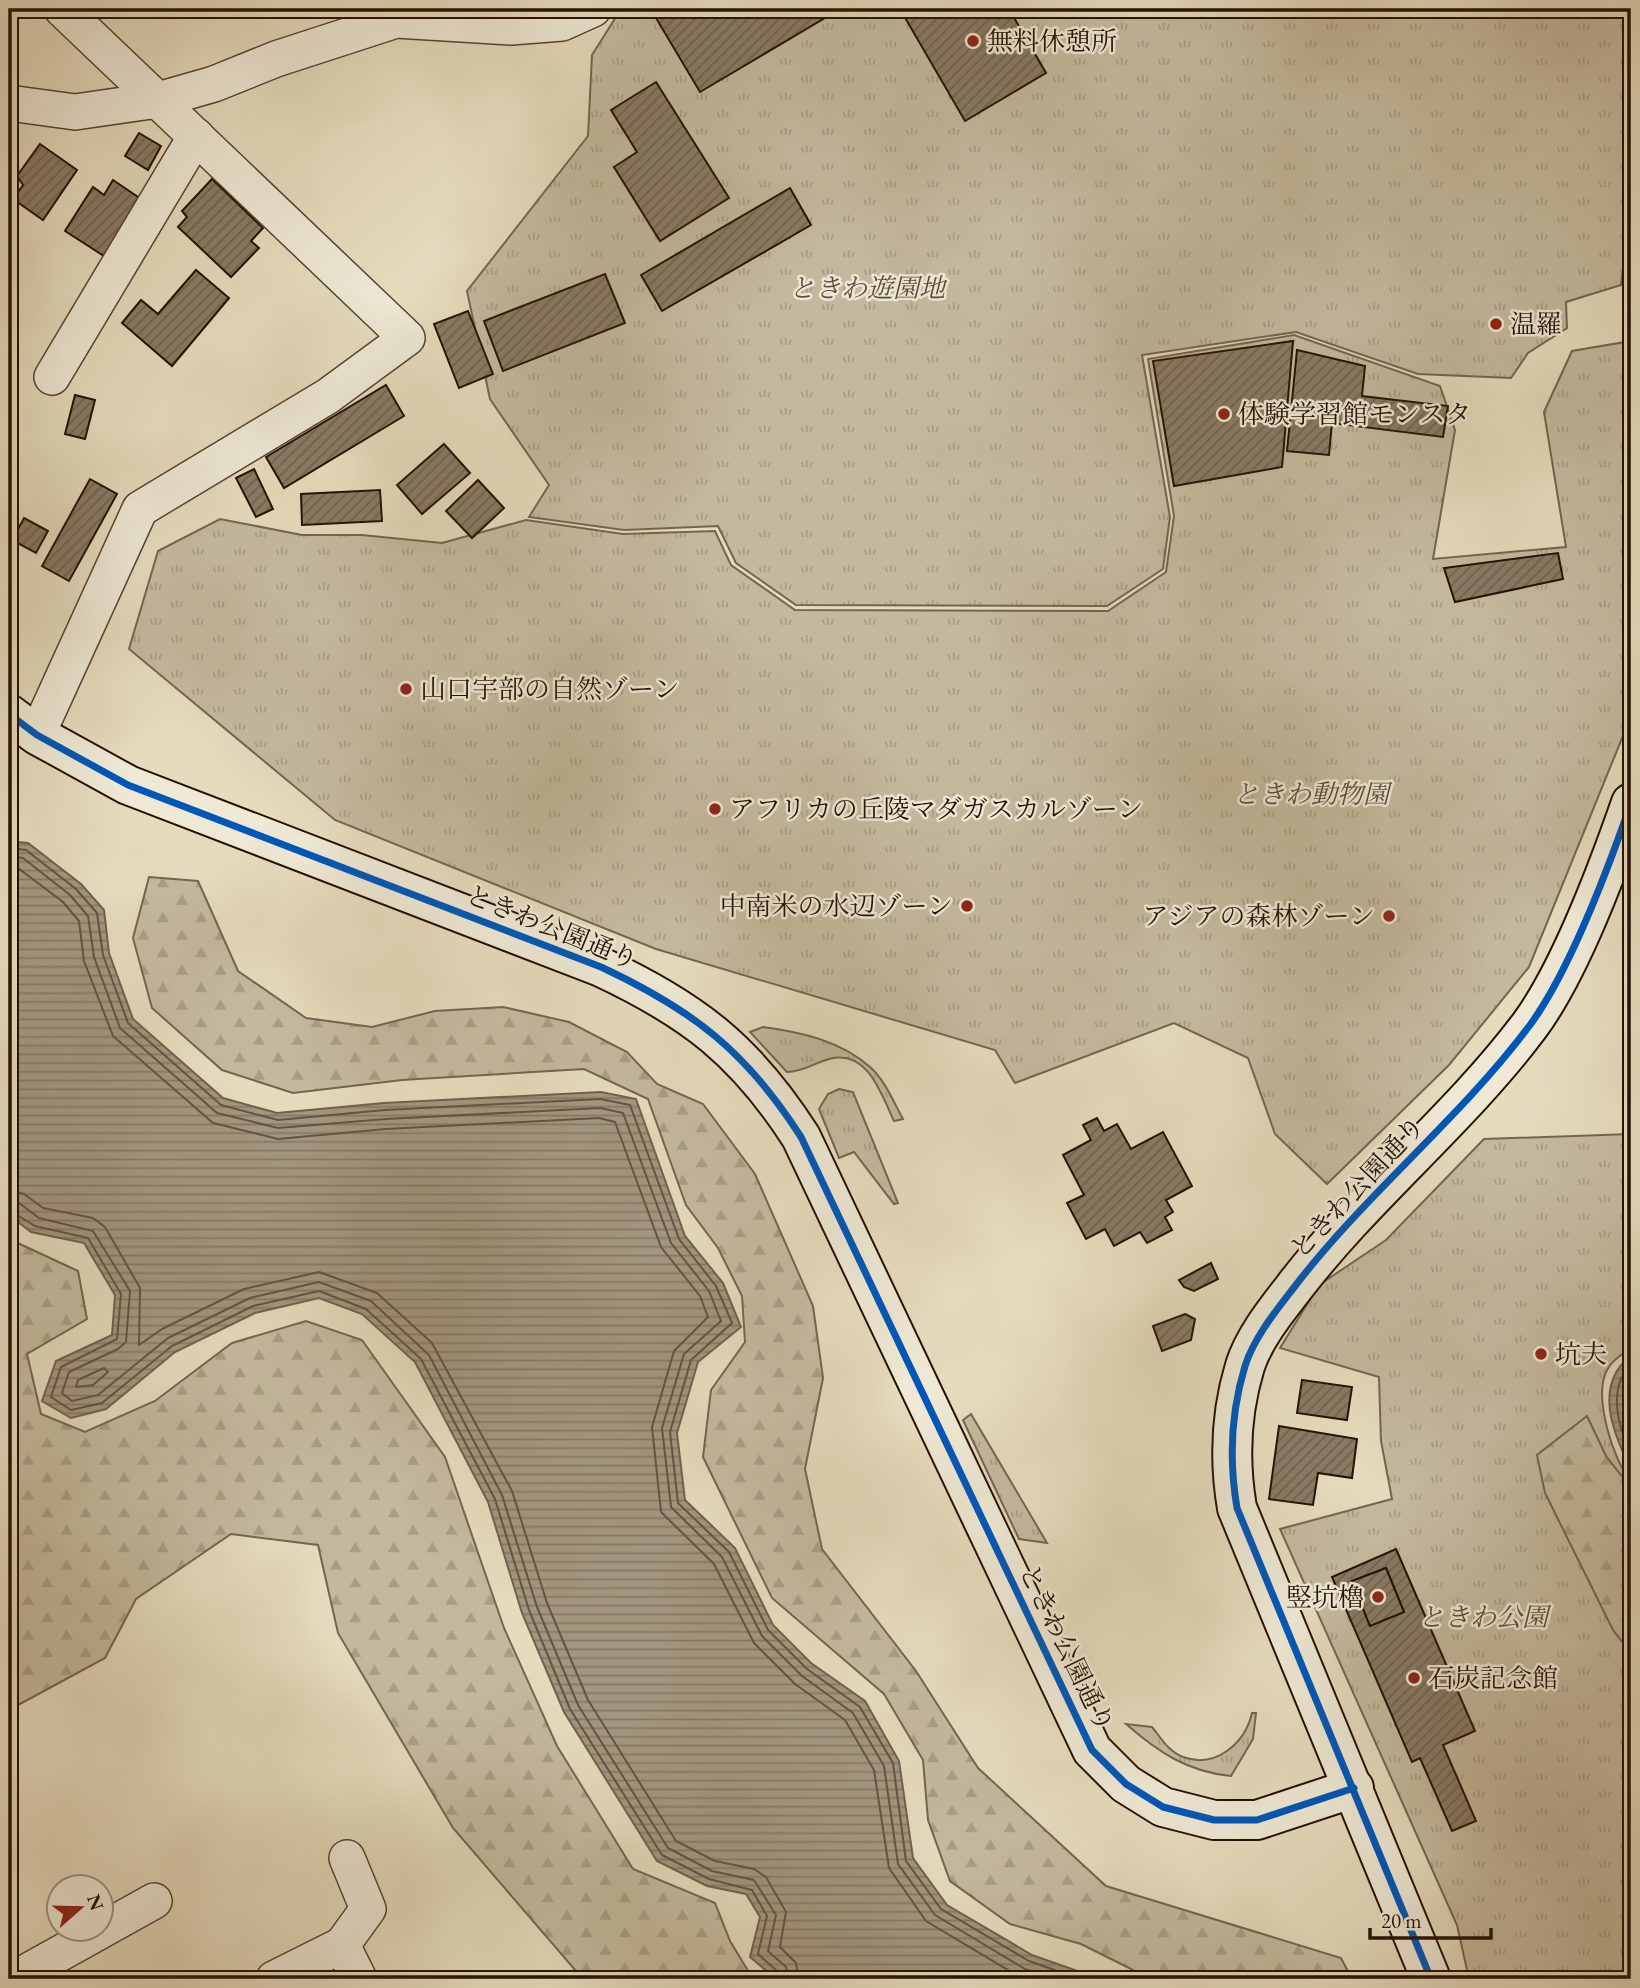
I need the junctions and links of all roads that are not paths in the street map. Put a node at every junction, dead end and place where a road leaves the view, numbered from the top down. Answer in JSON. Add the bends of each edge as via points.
{"nodes":[{"id":1,"x":567,"y":13,"type":"edge"},
{"id":2,"x":77,"y":14,"type":"edge"},
{"id":3,"x":158,"y":100,"type":"junction"},
{"id":4,"x":9,"y":103,"type":"edge"},
{"id":5,"x":196,"y":136,"type":"junction"},
{"id":6,"x":52,"y":377,"type":"dead end"},
{"id":7,"x":23,"y":724,"type":"edge"},
{"id":8,"x":1631,"y":803,"type":"edge"},
{"id":9,"x":1354,"y":1788,"type":"junction"},
{"id":10,"x":347,"y":1858,"type":"dead end"},
{"id":11,"x":154,"y":1900,"type":"dead end"},
{"id":12,"x":342,"y":1945,"type":"junction"},
{"id":13,"x":14,"y":1979,"type":"edge"},
{"id":14,"x":274,"y":1979,"type":"edge"},
{"id":15,"x":359,"y":1979,"type":"edge"},
{"id":16,"x":1431,"y":1979,"type":"edge"}],
"edges":[{"from":1,"to":3,"type":"street","via":[[511,27],[397,20]]},
{"from":2,"to":3,"type":"street"},
{"from":3,"to":4,"type":"street","via":[[75,112]]},
{"from":3,"to":5,"type":"street"},
{"from":5,"to":6,"type":"street"},
{"from":5,"to":7,"type":"street","via":[[407,338],[328,396],[140,509]]},
{"from":7,"to":9,"type":"street","name":"ときわ公園通り","via":[[128,785],[601,967],[694,1017],[761,1080],[801,1138],[1093,1750],[1126,1784],[1163,1807],[1214,1821],[1256,1820]]},
{"from":8,"to":9,"type":"street","name":"ときわ公園通り","via":[[1577,937],[1531,1023],[1472,1094],[1313,1262],[1270,1319],[1246,1365],[1232,1440],[1237,1508]]},
{"from":9,"to":16,"type":"street"},
{"from":10,"to":12,"type":"street","via":[[368,1909]]},
{"from":11,"to":13,"type":"street"},
{"from":12,"to":14,"type":"street"},
{"from":12,"to":15,"type":"street"}]}
